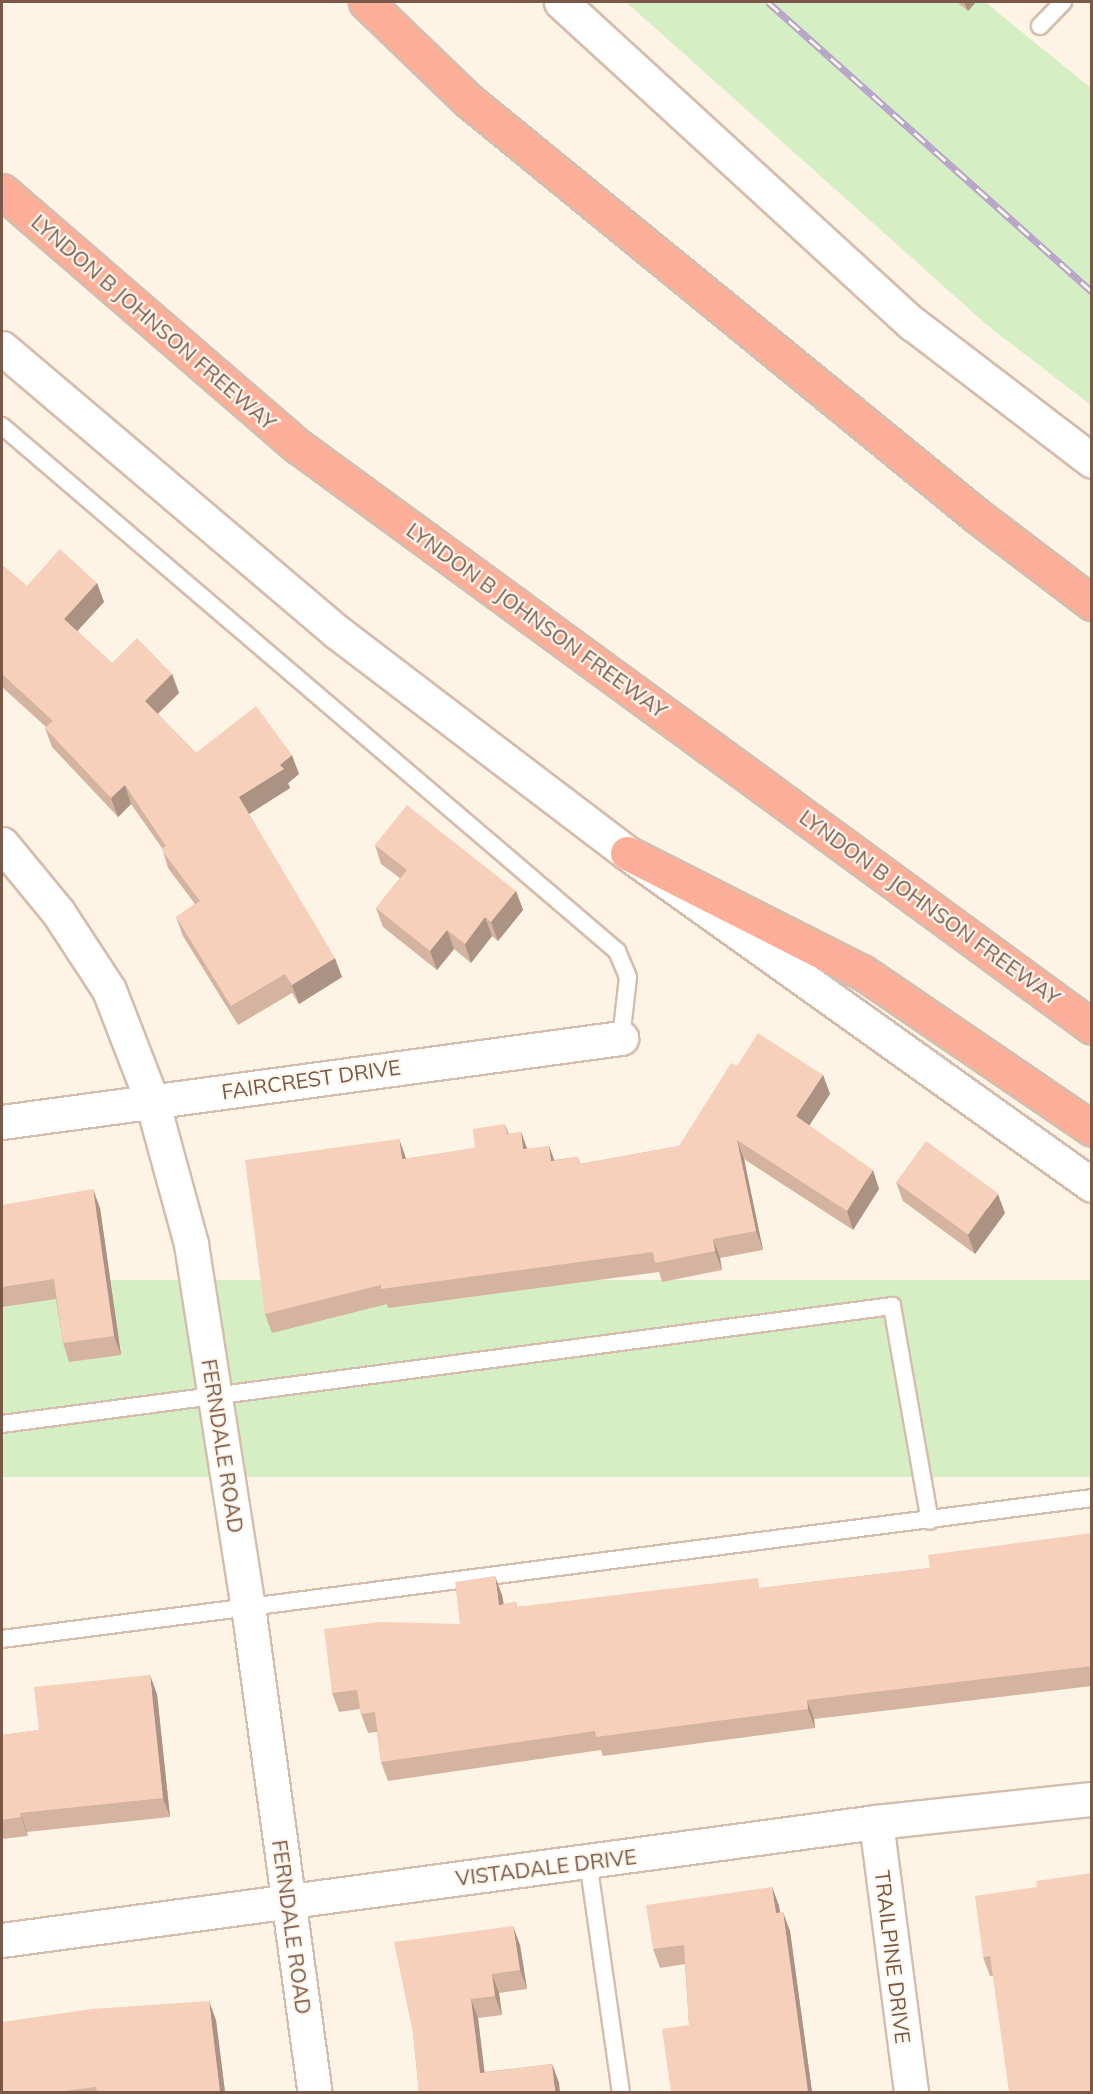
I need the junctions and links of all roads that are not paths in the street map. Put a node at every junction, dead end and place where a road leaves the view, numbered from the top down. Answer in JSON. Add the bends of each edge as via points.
{"nodes":[{"id":1,"x":366,"y":2,"type":"edge"},
{"id":2,"x":561,"y":2,"type":"edge"},
{"id":3,"x":1063,"y":2,"type":"edge"},
{"id":4,"x":1040,"y":26,"type":"dead end"},
{"id":5,"x":2,"y":191,"type":"edge"},
{"id":6,"x":2,"y":348,"type":"edge"},
{"id":7,"x":2,"y":426,"type":"edge"},
{"id":8,"x":1092,"y":461,"type":"edge"},
{"id":9,"x":1092,"y":603,"type":"edge"},
{"id":10,"x":2,"y":844,"type":"edge"},
{"id":11,"x":627,"y":853,"type":"junction"},
{"id":12,"x":1092,"y":1027,"type":"edge"},
{"id":13,"x":621,"y":1038,"type":"joint"},
{"id":14,"x":152,"y":1101,"type":"junction"},
{"id":15,"x":2,"y":1122,"type":"edge"},
{"id":16,"x":1092,"y":1129,"type":"edge"},
{"id":17,"x":1092,"y":1185,"type":"edge"},
{"id":18,"x":215,"y":1396,"type":"junction"},
{"id":19,"x":2,"y":1424,"type":"edge"},
{"id":20,"x":1092,"y":1498,"type":"edge"},
{"id":21,"x":930,"y":1521,"type":"junction"},
{"id":22,"x":248,"y":1606,"type":"junction"},
{"id":23,"x":2,"y":1639,"type":"edge"},
{"id":24,"x":1092,"y":1799,"type":"edge"},
{"id":25,"x":876,"y":1822,"type":"junction"},
{"id":26,"x":588,"y":1861,"type":"junction"},
{"id":27,"x":289,"y":1900,"type":"junction"},
{"id":28,"x":2,"y":1940,"type":"edge"},
{"id":29,"x":315,"y":2092,"type":"edge"},
{"id":30,"x":621,"y":2092,"type":"edge"},
{"id":31,"x":911,"y":2092,"type":"edge"}],
"edges":[{"from":1,"to":9,"type":"highway","via":[[478,109],[976,515]]},
{"from":2,"to":8,"type":"street","via":[[912,324]]},
{"from":3,"to":4,"type":"lane"},
{"from":5,"to":12,"type":"highway","name":"LYNDON B JOHNSON FREEWAY","via":[[299,447]]},
{"from":6,"to":11,"type":"street","via":[[337,632]]},
{"from":7,"to":13,"type":"lane","via":[[617,951],[627,977]]},
{"from":10,"to":14,"type":"street","name":"FERNDALE ROAD","via":[[58,912],[109,990]]},
{"from":11,"to":16,"type":"highway","via":[[862,972]]},
{"from":11,"to":17,"type":"street"},
{"from":13,"to":14,"type":"street","name":"FAIRCREST DRIVE"},
{"from":14,"to":15,"type":"street","name":"FAIRCREST DRIVE"},
{"from":14,"to":18,"type":"street","name":"FERNDALE ROAD","via":[[191,1244]]},
{"from":18,"to":19,"type":"lane"},
{"from":18,"to":21,"type":"lane","via":[[892,1305]]},
{"from":18,"to":22,"type":"street","name":"FERNDALE ROAD"},
{"from":20,"to":21,"type":"lane"},
{"from":21,"to":22,"type":"lane"},
{"from":22,"to":23,"type":"lane"},
{"from":22,"to":27,"type":"street","name":"FERNDALE ROAD"},
{"from":24,"to":25,"type":"street","name":"VISTADALE DRIVE"},
{"from":25,"to":26,"type":"street","name":"VISTADALE DRIVE"},
{"from":25,"to":31,"type":"street","name":"TRAILPINE DRIVE"},
{"from":26,"to":27,"type":"street","name":"VISTADALE DRIVE"},
{"from":26,"to":30,"type":"lane"},
{"from":27,"to":28,"type":"street","name":"VISTADALE DRIVE"},
{"from":27,"to":29,"type":"street","name":"FERNDALE ROAD"}]}
